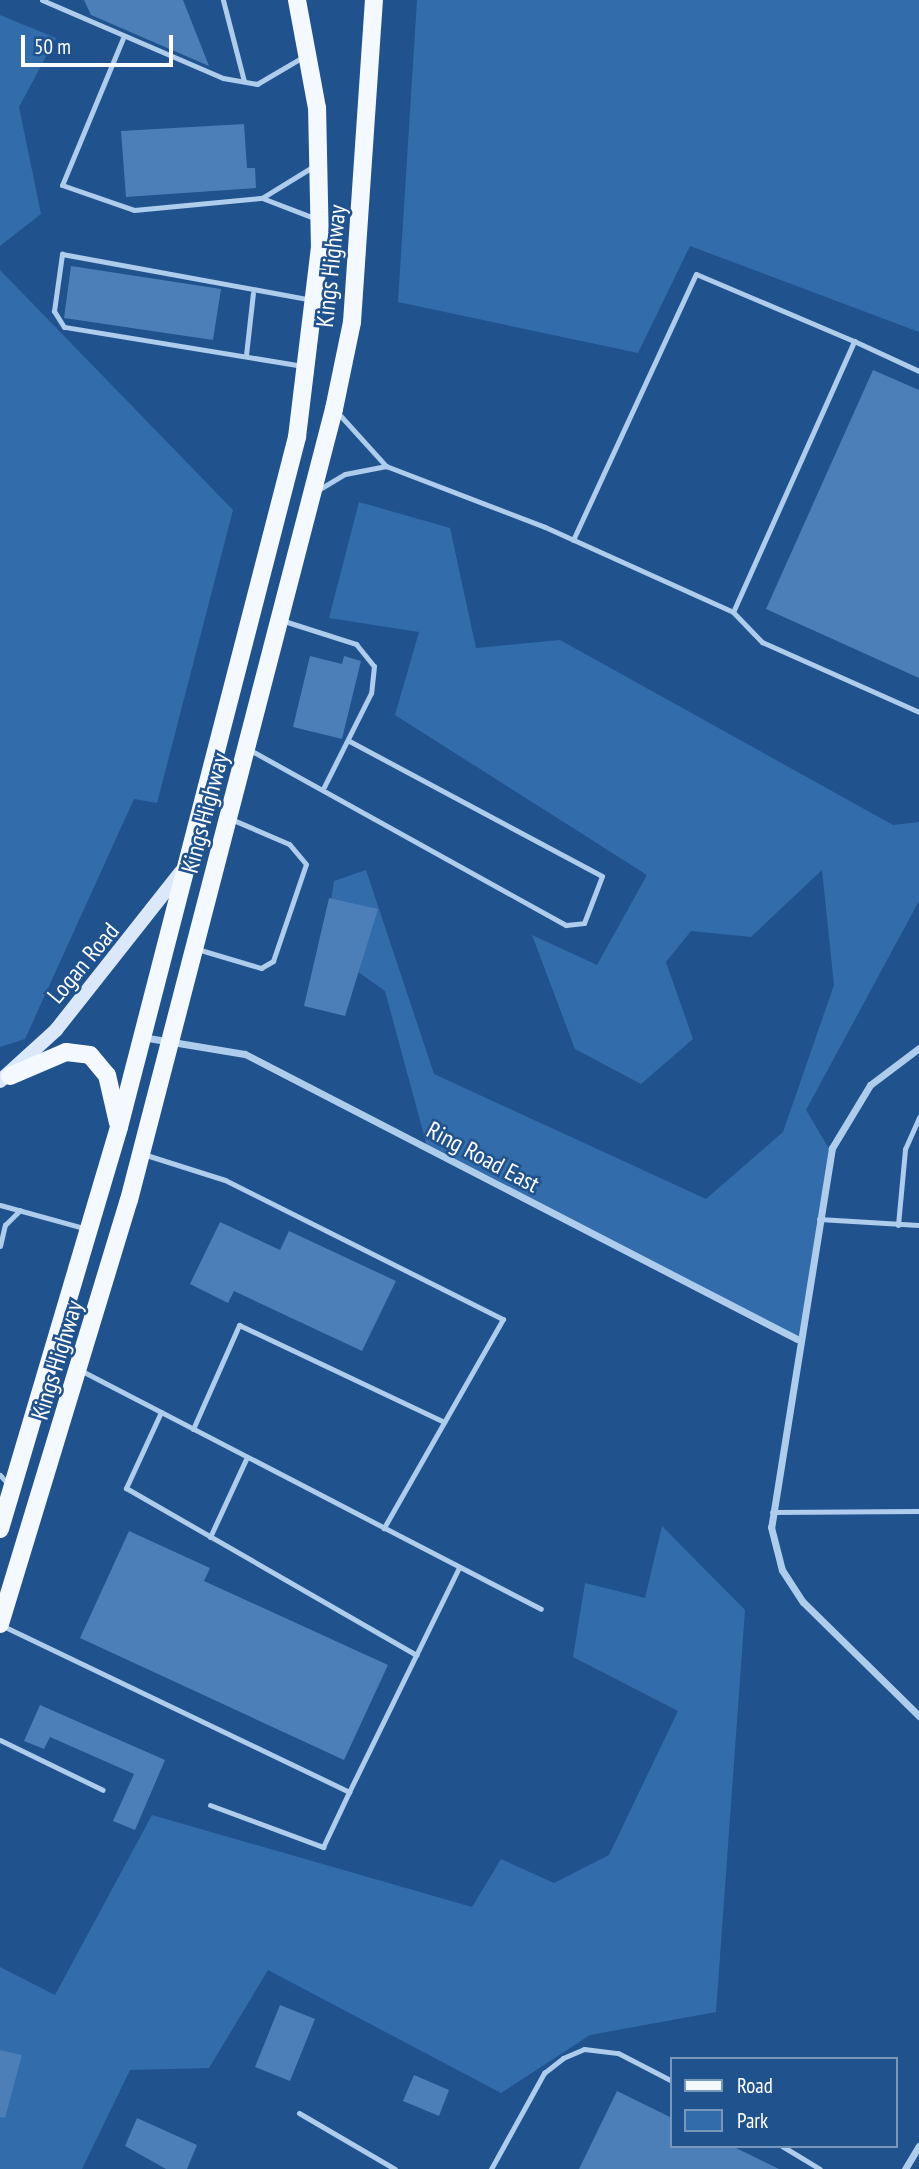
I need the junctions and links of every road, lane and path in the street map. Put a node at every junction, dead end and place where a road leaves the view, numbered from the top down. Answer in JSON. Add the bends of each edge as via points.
{"nodes":[{"id":1,"x":42,"y":0,"type":"edge"},
{"id":2,"x":223,"y":0,"type":"edge"},
{"id":3,"x":297,"y":0,"type":"edge"},
{"id":4,"x":374,"y":0,"type":"edge"},
{"id":5,"x":123,"y":38,"type":"junction"},
{"id":6,"x":308,"y":54,"type":"junction"},
{"id":7,"x":244,"y":81,"type":"junction"},
{"id":8,"x":319,"y":163,"type":"junction"},
{"id":9,"x":262,"y":198,"type":"junction"},
{"id":10,"x":320,"y":220,"type":"junction"},
{"id":11,"x":253,"y":293,"type":"junction"},
{"id":12,"x":315,"y":300,"type":"junction"},
{"id":13,"x":854,"y":341,"type":"junction"},
{"id":14,"x":246,"y":355,"type":"junction"},
{"id":15,"x":308,"y":367,"type":"junction"},
{"id":16,"x":919,"y":370,"type":"edge"},
{"id":17,"x":334,"y":408,"type":"junction"},
{"id":18,"x":386,"y":466,"type":"junction"},
{"id":19,"x":312,"y":494,"type":"junction"},
{"id":20,"x":573,"y":540,"type":"junction"},
{"id":21,"x":733,"y":612,"type":"junction"},
{"id":22,"x":279,"y":620,"type":"junction"},
{"id":23,"x":919,"y":712,"type":"edge"},
{"id":24,"x":349,"y":741,"type":"junction"},
{"id":25,"x":247,"y":749,"type":"junction"},
{"id":26,"x":324,"y":788,"type":"junction"},
{"id":27,"x":228,"y":818,"type":"junction"},
{"id":28,"x":187,"y":862,"type":"junction"},
{"id":29,"x":194,"y":948,"type":"junction"},
{"id":30,"x":142,"y":1037,"type":"junction"},
{"id":31,"x":170,"y":1043,"type":"junction"},
{"id":32,"x":919,"y":1048,"type":"edge"},
{"id":33,"x":5,"y":1079,"type":"edge"},
{"id":34,"x":919,"y":1118,"type":"edge"},
{"id":35,"x":118,"y":1127,"type":"junction"},
{"id":36,"x":141,"y":1154,"type":"junction"},
{"id":37,"x":0,"y":1205,"type":"edge"},
{"id":38,"x":20,"y":1210,"type":"junction"},
{"id":39,"x":819,"y":1219,"type":"junction"},
{"id":40,"x":898,"y":1224,"type":"junction"},
{"id":41,"x":919,"y":1225,"type":"edge"},
{"id":42,"x":90,"y":1230,"type":"junction"},
{"id":43,"x":0,"y":1246,"type":"edge"},
{"id":44,"x":797,"y":1339,"type":"junction"},
{"id":45,"x":80,"y":1370,"type":"junction"},
{"id":46,"x":160,"y":1412,"type":"junction"},
{"id":47,"x":444,"y":1422,"type":"junction"},
{"id":48,"x":193,"y":1429,"type":"junction"},
{"id":49,"x":247,"y":1457,"type":"junction"},
{"id":50,"x":6,"y":1482,"type":"edge"},
{"id":51,"x":919,"y":1511,"type":"edge"},
{"id":52,"x":772,"y":1512,"type":"junction"},
{"id":53,"x":384,"y":1528,"type":"junction"},
{"id":54,"x":0,"y":1529,"type":"edge"},
{"id":55,"x":210,"y":1537,"type":"junction"},
{"id":56,"x":459,"y":1567,"type":"junction"},
{"id":57,"x":541,"y":1609,"type":"dead end"},
{"id":58,"x":0,"y":1624,"type":"edge"},
{"id":59,"x":416,"y":1655,"type":"junction"},
{"id":60,"x":919,"y":1716,"type":"edge"},
{"id":61,"x":0,"y":1740,"type":"edge"},
{"id":62,"x":103,"y":1790,"type":"dead end"},
{"id":63,"x":349,"y":1792,"type":"junction"},
{"id":64,"x":210,"y":1805,"type":"dead end"},
{"id":65,"x":670,"y":2080,"type":"edge"},
{"id":66,"x":299,"y":2113,"type":"dead end"},
{"id":67,"x":919,"y":2146,"type":"edge"},
{"id":68,"x":785,"y":2148,"type":"edge"},
{"id":69,"x":915,"y":2160,"type":"edge"},
{"id":70,"x":817,"y":2168,"type":"edge"},
{"id":71,"x":395,"y":2169,"type":"edge"},
{"id":72,"x":491,"y":2169,"type":"edge"},
{"id":73,"x":905,"y":2169,"type":"edge"}],
"edges":[{"from":1,"to":5,"type":"lane"},
{"from":2,"to":7,"type":"lane"},
{"from":3,"to":6,"type":"main road","name":"Kings Highway"},
{"from":4,"to":17,"type":"main road","name":"Kings Highway","via":[[352,323]]},
{"from":5,"to":7,"type":"lane"},
{"from":5,"to":9,"type":"lane","via":[[62,185],[134,210]]},
{"from":6,"to":7,"type":"lane","via":[[257,84]]},
{"from":6,"to":8,"type":"main road","name":"Kings Highway"},
{"from":8,"to":9,"type":"lane"},
{"from":8,"to":10,"type":"main road","name":"Kings Highway"},
{"from":9,"to":10,"type":"lane"},
{"from":10,"to":12,"type":"main road","name":"Kings Highway"},
{"from":11,"to":12,"type":"lane"},
{"from":11,"to":14,"type":"lane"},
{"from":11,"to":14,"type":"lane","via":[[233,281],[62,254],[54,312],[64,327]]},
{"from":12,"to":15,"type":"main road","name":"Kings Highway"},
{"from":13,"to":16,"type":"lane"},
{"from":13,"to":20,"type":"lane","via":[[696,274]]},
{"from":13,"to":21,"type":"lane"},
{"from":14,"to":15,"type":"lane"},
{"from":15,"to":28,"type":"main road","name":"Kings Highway","via":[[289,470]]},
{"from":17,"to":18,"type":"lane"},
{"from":17,"to":19,"type":"main road","name":"Kings Highway"},
{"from":18,"to":19,"type":"lane","via":[[345,474]]},
{"from":18,"to":20,"type":"lane"},
{"from":19,"to":22,"type":"main road","name":"Kings Highway"},
{"from":20,"to":21,"type":"lane"},
{"from":21,"to":23,"type":"lane","via":[[762,642]]},
{"from":22,"to":24,"type":"lane","via":[[356,644],[371,657],[371,693]]},
{"from":22,"to":25,"type":"main road","name":"Kings Highway"},
{"from":24,"to":26,"type":"lane"},
{"from":24,"to":26,"type":"lane","via":[[602,876],[584,923],[566,925]]},
{"from":25,"to":26,"type":"lane"},
{"from":25,"to":27,"type":"main road","name":"Kings Highway"},
{"from":27,"to":29,"type":"main road","name":"Kings Highway"},
{"from":27,"to":29,"type":"lane","via":[[289,844],[306,864],[273,961],[261,968]]},
{"from":28,"to":30,"type":"main road","name":"Kings Highway"},
{"from":28,"to":33,"type":"street","name":"Logan Road","via":[[132,940]]},
{"from":29,"to":31,"type":"main road","name":"Kings Highway"},
{"from":30,"to":31,"type":"street","name":"Ring Road East"},
{"from":30,"to":35,"type":"main road","name":"Kings Highway"},
{"from":31,"to":36,"type":"main road","name":"Kings Highway"},
{"from":31,"to":44,"type":"street","name":"Ring Road East","via":[[245,1054]]},
{"from":32,"to":39,"type":"street","via":[[875,1079],[840,1128]]},
{"from":33,"to":35,"type":"main road","via":[[66,1052],[90,1055],[107,1075]]},
{"from":34,"to":40,"type":"lane","via":[[905,1149]]},
{"from":35,"to":42,"type":"main road","name":"Kings Highway"},
{"from":36,"to":45,"type":"main road","name":"Kings Highway"},
{"from":36,"to":47,"type":"lane","via":[[225,1180],[503,1319]]},
{"from":37,"to":38,"type":"lane"},
{"from":38,"to":42,"type":"lane"},
{"from":38,"to":43,"type":"lane","via":[[5,1226]]},
{"from":39,"to":40,"type":"lane"},
{"from":39,"to":44,"type":"street"},
{"from":40,"to":41,"type":"lane"},
{"from":42,"to":50,"type":"main road","name":"Kings Highway"},
{"from":44,"to":52,"type":"street"},
{"from":45,"to":46,"type":"lane"},
{"from":45,"to":58,"type":"main road","name":"Kings Highway"},
{"from":46,"to":48,"type":"lane"},
{"from":46,"to":55,"type":"lane","via":[[126,1488]]},
{"from":47,"to":48,"type":"lane","via":[[239,1325]]},
{"from":47,"to":53,"type":"lane"},
{"from":48,"to":49,"type":"lane"},
{"from":49,"to":53,"type":"lane"},
{"from":49,"to":55,"type":"lane"},
{"from":50,"to":54,"type":"main road","name":"Kings Highway"},
{"from":51,"to":52,"type":"lane"},
{"from":52,"to":60,"type":"street","via":[[774,1549],[795,1591]]},
{"from":53,"to":56,"type":"lane"},
{"from":55,"to":59,"type":"lane"},
{"from":56,"to":57,"type":"lane"},
{"from":56,"to":59,"type":"lane"},
{"from":58,"to":63,"type":"lane"},
{"from":59,"to":63,"type":"lane"},
{"from":61,"to":62,"type":"lane"},
{"from":63,"to":64,"type":"lane","via":[[323,1847]]},
{"from":65,"to":72,"type":"lane","via":[[618,2053],[584,2049],[563,2058],[544,2073]]},
{"from":66,"to":71,"type":"lane"},
{"from":67,"to":69,"type":"street"},
{"from":68,"to":70,"type":"lane"},
{"from":69,"to":73,"type":"street"}]}
